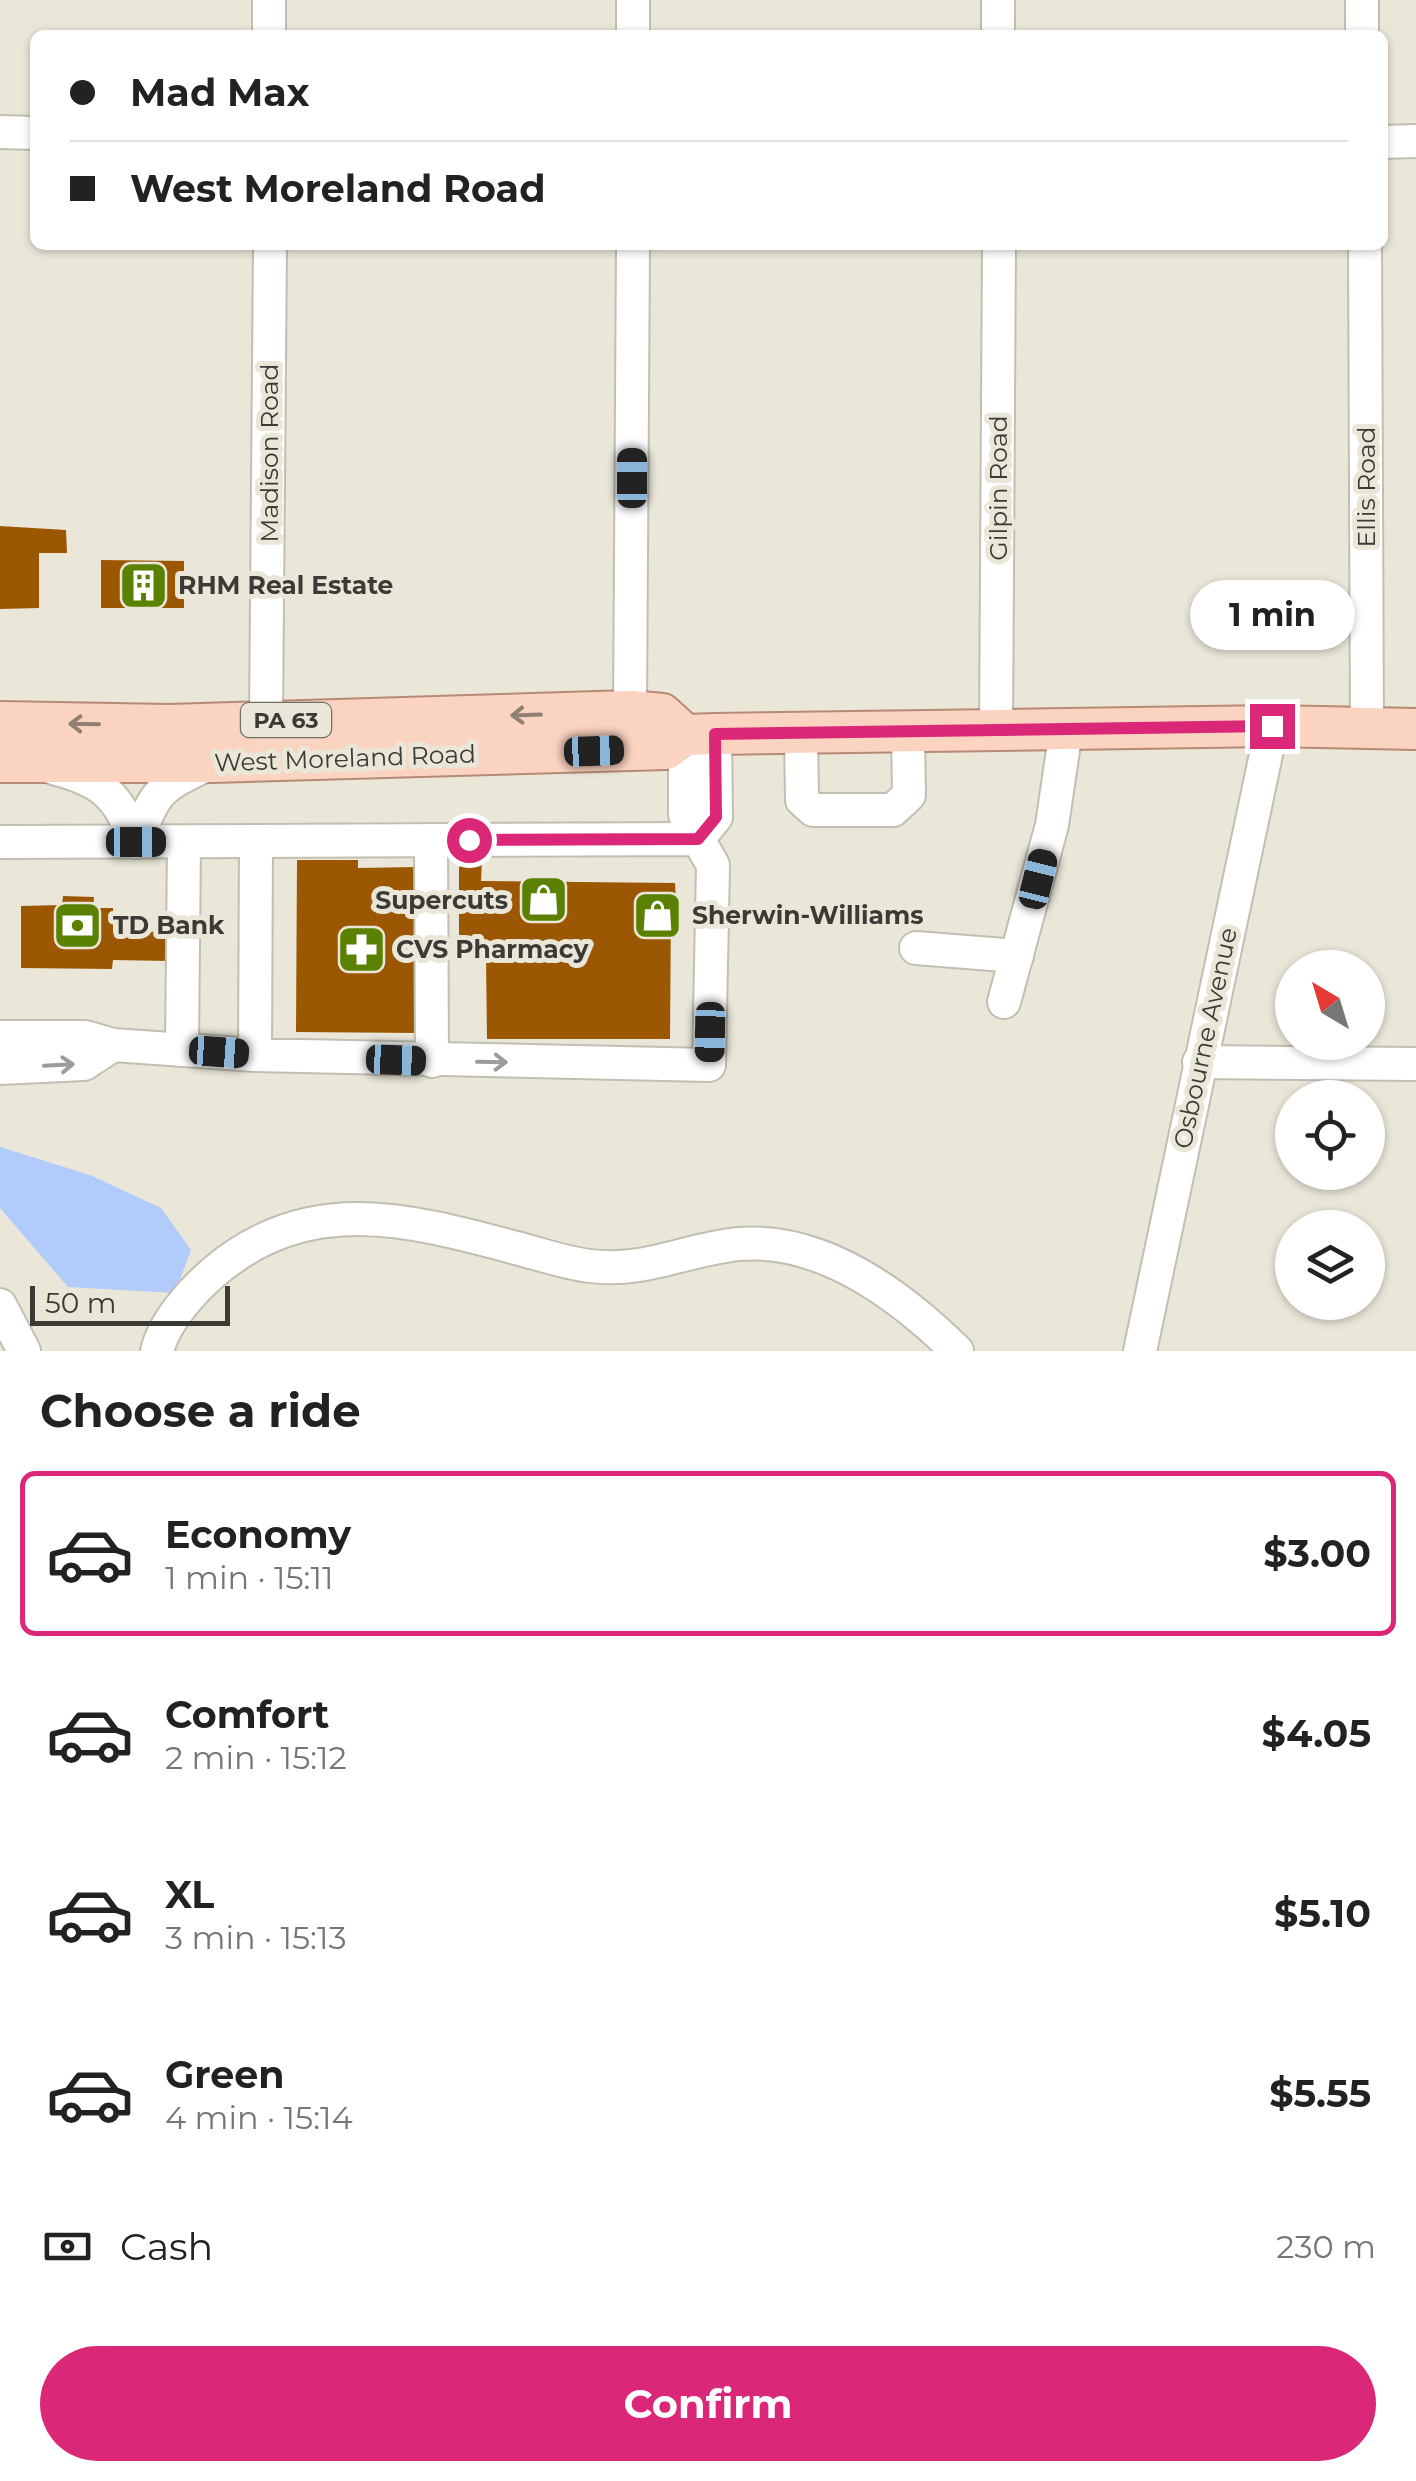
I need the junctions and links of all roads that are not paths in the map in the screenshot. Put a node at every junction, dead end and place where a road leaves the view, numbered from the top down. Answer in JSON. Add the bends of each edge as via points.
{"nodes":[{"id":1,"x":269,"y":0,"type":"edge"},
{"id":2,"x":634,"y":0,"type":"edge"},
{"id":3,"x":998,"y":0,"type":"edge"},
{"id":4,"x":1362,"y":0,"type":"edge"},
{"id":5,"x":269,"y":30,"type":"edge"},
{"id":6,"x":633,"y":30,"type":"edge"},
{"id":7,"x":998,"y":30,"type":"edge"},
{"id":8,"x":1362,"y":30,"type":"edge"},
{"id":9,"x":0,"y":132,"type":"edge"},
{"id":10,"x":30,"y":133,"type":"edge"},
{"id":11,"x":1416,"y":141,"type":"edge"},
{"id":12,"x":1388,"y":142,"type":"edge"},
{"id":13,"x":270,"y":250,"type":"edge"},
{"id":14,"x":632,"y":250,"type":"edge"},
{"id":15,"x":999,"y":250,"type":"edge"},
{"id":16,"x":1364,"y":250,"type":"edge"},
{"id":17,"x":630,"y":712,"type":"junction"},
{"id":18,"x":266,"y":720,"type":"junction"},
{"id":19,"x":0,"y":722,"type":"edge"},
{"id":20,"x":1272,"y":726,"type":"junction"},
{"id":21,"x":1066,"y":730,"type":"junction"},
{"id":22,"x":1367,"y":730,"type":"junction"},
{"id":23,"x":1416,"y":730,"type":"edge"},
{"id":24,"x":996,"y":731,"type":"junction"},
{"id":25,"x":908,"y":732,"type":"junction"},
{"id":26,"x":801,"y":733,"type":"junction"},
{"id":27,"x":700,"y":735,"type":"junction"},
{"id":28,"x":14,"y":762,"type":"edge"},
{"id":29,"x":212,"y":762,"type":"junction"},
{"id":30,"x":698,"y":839,"type":"junction"},
{"id":31,"x":431,"y":840,"type":"junction"},
{"id":32,"x":256,"y":841,"type":"junction"},
{"id":33,"x":0,"y":842,"type":"edge"},
{"id":34,"x":136,"y":842,"type":"junction"},
{"id":35,"x":184,"y":842,"type":"junction"},
{"id":36,"x":916,"y":948,"type":"dead end"},
{"id":37,"x":1017,"y":956,"type":"junction"},
{"id":38,"x":1004,"y":1002,"type":"dead end"},
{"id":39,"x":0,"y":1036,"type":"edge"},
{"id":40,"x":113,"y":1045,"type":"junction"},
{"id":41,"x":182,"y":1050,"type":"junction"},
{"id":42,"x":255,"y":1055,"type":"junction"},
{"id":43,"x":432,"y":1061,"type":"junction"},
{"id":44,"x":1199,"y":1062,"type":"junction"},
{"id":45,"x":1416,"y":1064,"type":"edge"},
{"id":46,"x":0,"y":1068,"type":"edge"},
{"id":47,"x":0,"y":1305,"type":"edge"},
{"id":48,"x":24,"y":1351,"type":"edge"},
{"id":49,"x":157,"y":1351,"type":"edge"},
{"id":50,"x":957,"y":1351,"type":"edge"},
{"id":51,"x":1140,"y":1351,"type":"edge"}],
"edges":[{"from":1,"to":5,"type":"street"},
{"from":2,"to":6,"type":"street"},
{"from":3,"to":7,"type":"street"},
{"from":4,"to":8,"type":"street"},
{"from":9,"to":10,"type":"street"},
{"from":11,"to":12,"type":"street"},
{"from":13,"to":18,"type":"street","name":"Madison Road"},
{"from":14,"to":17,"type":"street"},
{"from":15,"to":24,"type":"street","name":"Gilpin Road"},
{"from":16,"to":22,"type":"street","name":"Ellis Road"},
{"from":17,"to":18,"type":"main road","name":"West Moreland Road","number":"PA 63","one_way":true},
{"from":17,"to":27,"type":"main road","name":"West Moreland Road","number":"PA 63","via":[[662,714]]},
{"from":18,"to":19,"type":"main road","name":"West Moreland Road","number":"PA 63","one_way":true},
{"from":20,"to":21,"type":"main road","name":"West Moreland Road","number":"PA 63"},
{"from":20,"to":22,"type":"main road","name":"West Moreland Road","number":"PA 63"},
{"from":20,"to":44,"type":"street","name":"Osbourne Avenue"},
{"from":21,"to":24,"type":"main road","name":"West Moreland Road","number":"PA 63"},
{"from":21,"to":37,"type":"street","via":[[1052,825]]},
{"from":22,"to":23,"type":"main road","name":"West Moreland Road","number":"PA 63"},
{"from":24,"to":25,"type":"main road","name":"West Moreland Road","number":"PA 63"},
{"from":25,"to":26,"type":"main road","name":"West Moreland Road","number":"PA 63"},
{"from":25,"to":26,"type":"street","via":[[909,794],[893,810],[813,810],[802,800]]},
{"from":26,"to":27,"type":"main road","name":"West Moreland Road","number":"PA 63"},
{"from":27,"to":29,"type":"main road","name":"West Moreland Road","number":"PA 63","via":[[666,748]]},
{"from":27,"to":30,"type":"street","via":[[716,817]]},
{"from":28,"to":29,"type":"main road","name":"West Moreland Road","number":"PA 63"},
{"from":28,"to":34,"type":"street","via":[[98,784],[125,812]]},
{"from":29,"to":34,"type":"street","via":[[154,797]]},
{"from":30,"to":31,"type":"street"},
{"from":43,"to":30,"type":"street","one_way":true,"via":[[709,1065],[713,865]]},
{"from":31,"to":32,"type":"street"},
{"from":31,"to":43,"type":"street"},
{"from":32,"to":35,"type":"street"},
{"from":32,"to":42,"type":"street"},
{"from":33,"to":34,"type":"street"},
{"from":34,"to":35,"type":"street"},
{"from":35,"to":41,"type":"street"},
{"from":36,"to":37,"type":"street"},
{"from":37,"to":38,"type":"street"},
{"from":39,"to":40,"type":"street","via":[[86,1036]]},
{"from":40,"to":41,"type":"street"},
{"from":46,"to":40,"type":"street","one_way":true,"via":[[84,1064]]},
{"from":41,"to":42,"type":"street"},
{"from":42,"to":43,"type":"street"},
{"from":44,"to":45,"type":"street"},
{"from":44,"to":51,"type":"street","name":"Osbourne Avenue"},
{"from":47,"to":48,"type":"street"},
{"from":49,"to":50,"type":"street","via":[[200,1284],[239,1251],[279,1230],[316,1221],[375,1220],[432,1225],[619,1269],[739,1244],[784,1246],[863,1277]]}]}
